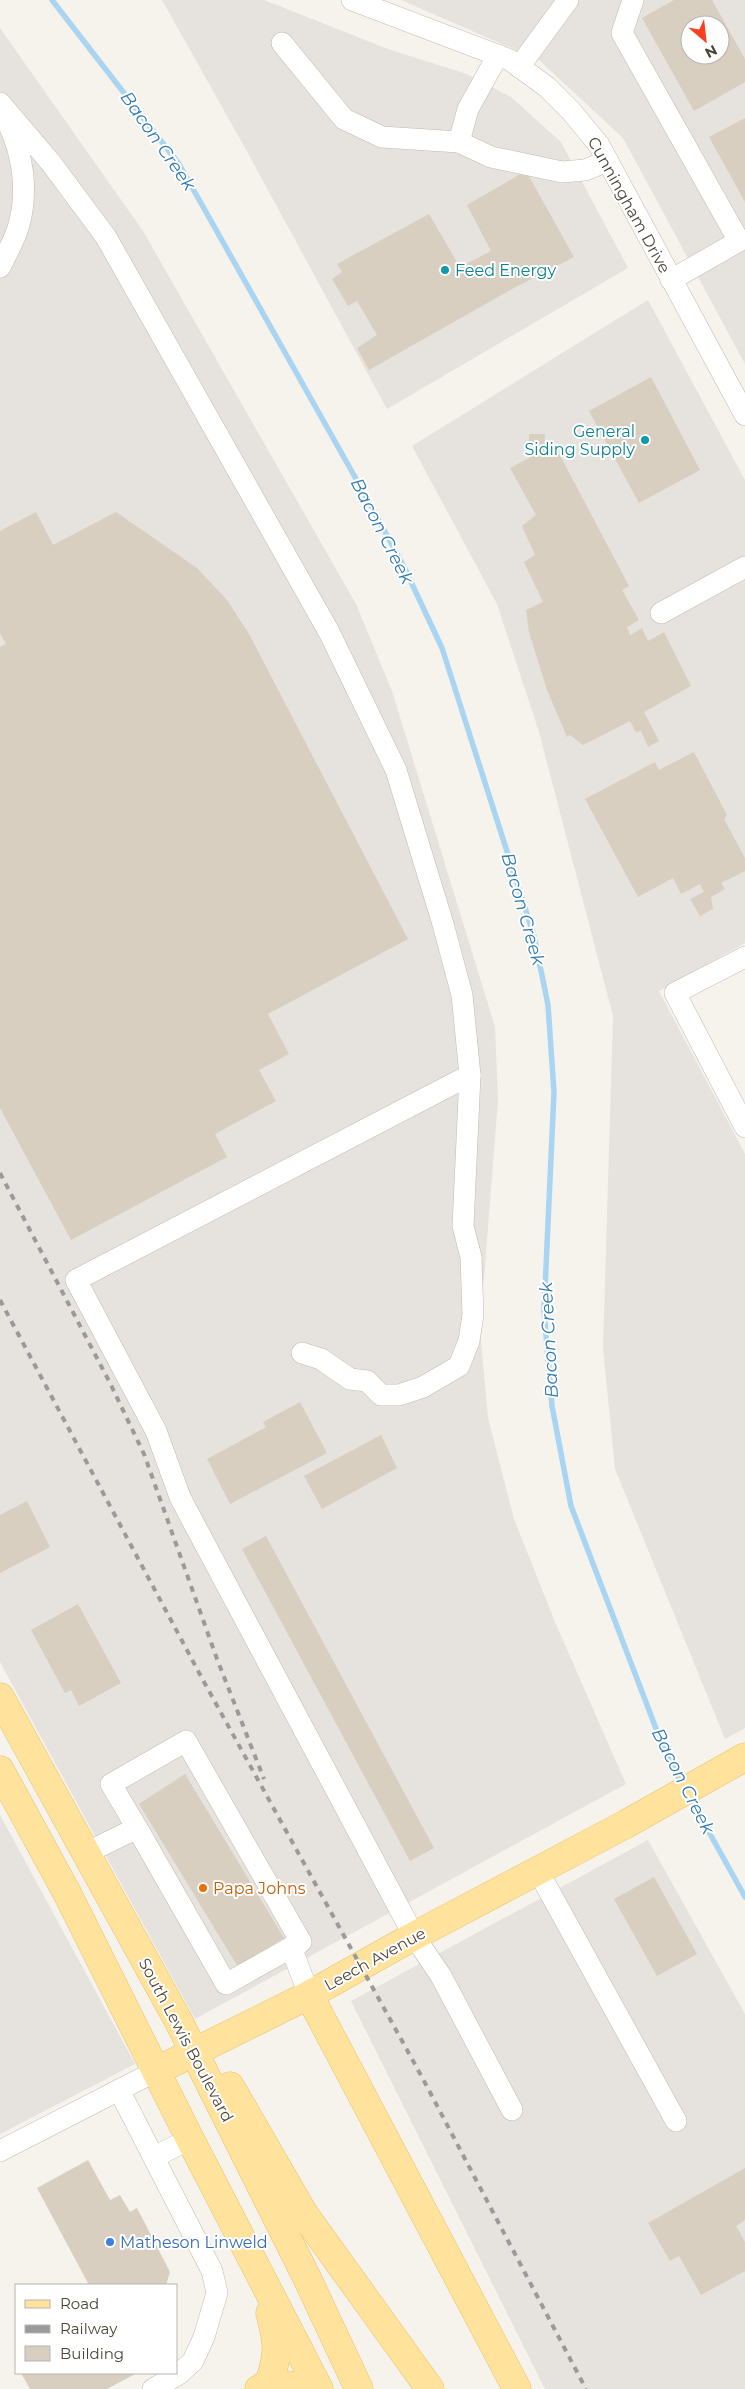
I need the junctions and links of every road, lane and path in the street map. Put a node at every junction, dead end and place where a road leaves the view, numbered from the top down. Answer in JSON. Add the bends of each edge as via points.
{"nodes":[{"id":1,"x":353,"y":0,"type":"edge"},
{"id":2,"x":568,"y":0,"type":"edge"},
{"id":3,"x":634,"y":0,"type":"edge"},
{"id":4,"x":282,"y":43,"type":"dead end"},
{"id":5,"x":498,"y":55,"type":"junction"},
{"id":6,"x":519,"y":67,"type":"junction"},
{"id":7,"x":0,"y":103,"type":"edge"},
{"id":8,"x":0,"y":108,"type":"edge"},
{"id":9,"x":459,"y":142,"type":"junction"},
{"id":10,"x":608,"y":161,"type":"junction"},
{"id":11,"x":8,"y":235,"type":"edge"},
{"id":12,"x":0,"y":267,"type":"edge"},
{"id":13,"x":671,"y":280,"type":"junction"},
{"id":14,"x":745,"y":415,"type":"edge"},
{"id":15,"x":745,"y":567,"type":"edge"},
{"id":16,"x":661,"y":613,"type":"dead end"},
{"id":17,"x":745,"y":957,"type":"edge"},
{"id":18,"x":470,"y":1075,"type":"junction"},
{"id":19,"x":745,"y":1127,"type":"edge"},
{"id":20,"x":302,"y":1353,"type":"dead end"},
{"id":21,"x":0,"y":1697,"type":"edge"},
{"id":22,"x":745,"y":1757,"type":"edge"},
{"id":23,"x":0,"y":1770,"type":"edge"},
{"id":24,"x":136,"y":1828,"type":"junction"},
{"id":25,"x":86,"y":1853,"type":"junction"},
{"id":26,"x":538,"y":1871,"type":"junction"},
{"id":27,"x":414,"y":1936,"type":"junction"},
{"id":28,"x":291,"y":1947,"type":"junction"},
{"id":29,"x":309,"y":1995,"type":"junction"},
{"id":30,"x":194,"y":2052,"type":"junction"},
{"id":31,"x":156,"y":2071,"type":"junction"},
{"id":32,"x":118,"y":2090,"type":"junction"},
{"id":33,"x":512,"y":2110,"type":"dead end"},
{"id":34,"x":676,"y":2121,"type":"dead end"},
{"id":35,"x":190,"y":2138,"type":"junction"},
{"id":36,"x":0,"y":2151,"type":"edge"},
{"id":37,"x":154,"y":2158,"type":"junction"},
{"id":38,"x":259,"y":2271,"type":"junction"},
{"id":39,"x":264,"y":2386,"type":"edge"},
{"id":40,"x":153,"y":2389,"type":"edge"},
{"id":41,"x":319,"y":2389,"type":"edge"},
{"id":42,"x":359,"y":2389,"type":"edge"},
{"id":43,"x":430,"y":2389,"type":"edge"},
{"id":44,"x":517,"y":2389,"type":"edge"}],
"edges":[{"from":1,"to":5,"type":"street","name":"Cunningham Drive"},
{"from":2,"to":6,"type":"street"},
{"from":3,"to":13,"type":"street","via":[[622,33],[739,241]]},
{"from":4,"to":9,"type":"street","via":[[344,119],[382,137]]},
{"from":5,"to":6,"type":"street","name":"Cunningham Drive"},
{"from":5,"to":9,"type":"street","via":[[468,109]]},
{"from":6,"to":10,"type":"street","name":"Cunningham Drive","via":[[547,87],[571,111]]},
{"from":7,"to":18,"type":"street","via":[[106,236],[329,632],[396,770],[462,995]]},
{"from":8,"to":11,"type":"street","via":[[18,152],[24,183],[22,208]]},
{"from":9,"to":10,"type":"street","via":[[491,157],[562,172],[585,170]]},
{"from":10,"to":13,"type":"street","name":"Cunningham Drive"},
{"from":11,"to":12,"type":"street"},
{"from":13,"to":14,"type":"street","name":"Cunningham Drive"},
{"from":15,"to":16,"type":"street"},
{"from":17,"to":19,"type":"street","via":[[675,993]]},
{"from":18,"to":20,"type":"street","via":[[463,1226],[470,1258],[473,1315],[469,1340],[459,1366],[423,1387],[381,1395],[367,1381],[350,1379],[321,1359]]},
{"from":18,"to":27,"type":"street","via":[[76,1280],[156,1431],[180,1497]]},
{"from":21,"to":25,"type":"main road","name":"South Lewis Boulevard"},
{"from":22,"to":26,"type":"main road","name":"Leech Avenue"},
{"from":23,"to":31,"type":"main road","via":[[67,1893]]},
{"from":24,"to":25,"type":"street"},
{"from":24,"to":28,"type":"street","via":[[226,1984]]},
{"from":24,"to":28,"type":"street","via":[[112,1784],[186,1741],[301,1942]]},
{"from":25,"to":30,"type":"main road","name":"South Lewis Boulevard"},
{"from":26,"to":27,"type":"main road","name":"Leech Avenue"},
{"from":26,"to":34,"type":"street"},
{"from":27,"to":29,"type":"main road","name":"Leech Avenue"},
{"from":27,"to":33,"type":"street","via":[[442,1976]]},
{"from":28,"to":29,"type":"street"},
{"from":29,"to":30,"type":"main road","name":"Leech Avenue"},
{"from":29,"to":44,"type":"main road"},
{"from":30,"to":31,"type":"main road","name":"Leech Avenue"},
{"from":30,"to":42,"type":"main road","name":"South Lewis Boulevard"},
{"from":30,"to":43,"type":"main road","via":[[226,2078],[304,2214]]},
{"from":31,"to":32,"type":"street","name":"Leech Avenue"},
{"from":31,"to":35,"type":"main road"},
{"from":32,"to":36,"type":"street","name":"Leech Avenue"},
{"from":32,"to":37,"type":"street"},
{"from":35,"to":37,"type":"street"},
{"from":35,"to":38,"type":"main road"},
{"from":37,"to":40,"type":"street","via":[[212,2271],[217,2293],[193,2361]]},
{"from":38,"to":39,"type":"main road","via":[[277,2337],[277,2358]]},
{"from":38,"to":41,"type":"main road"},
{"from":39,"to":41,"type":"main road"}]}
